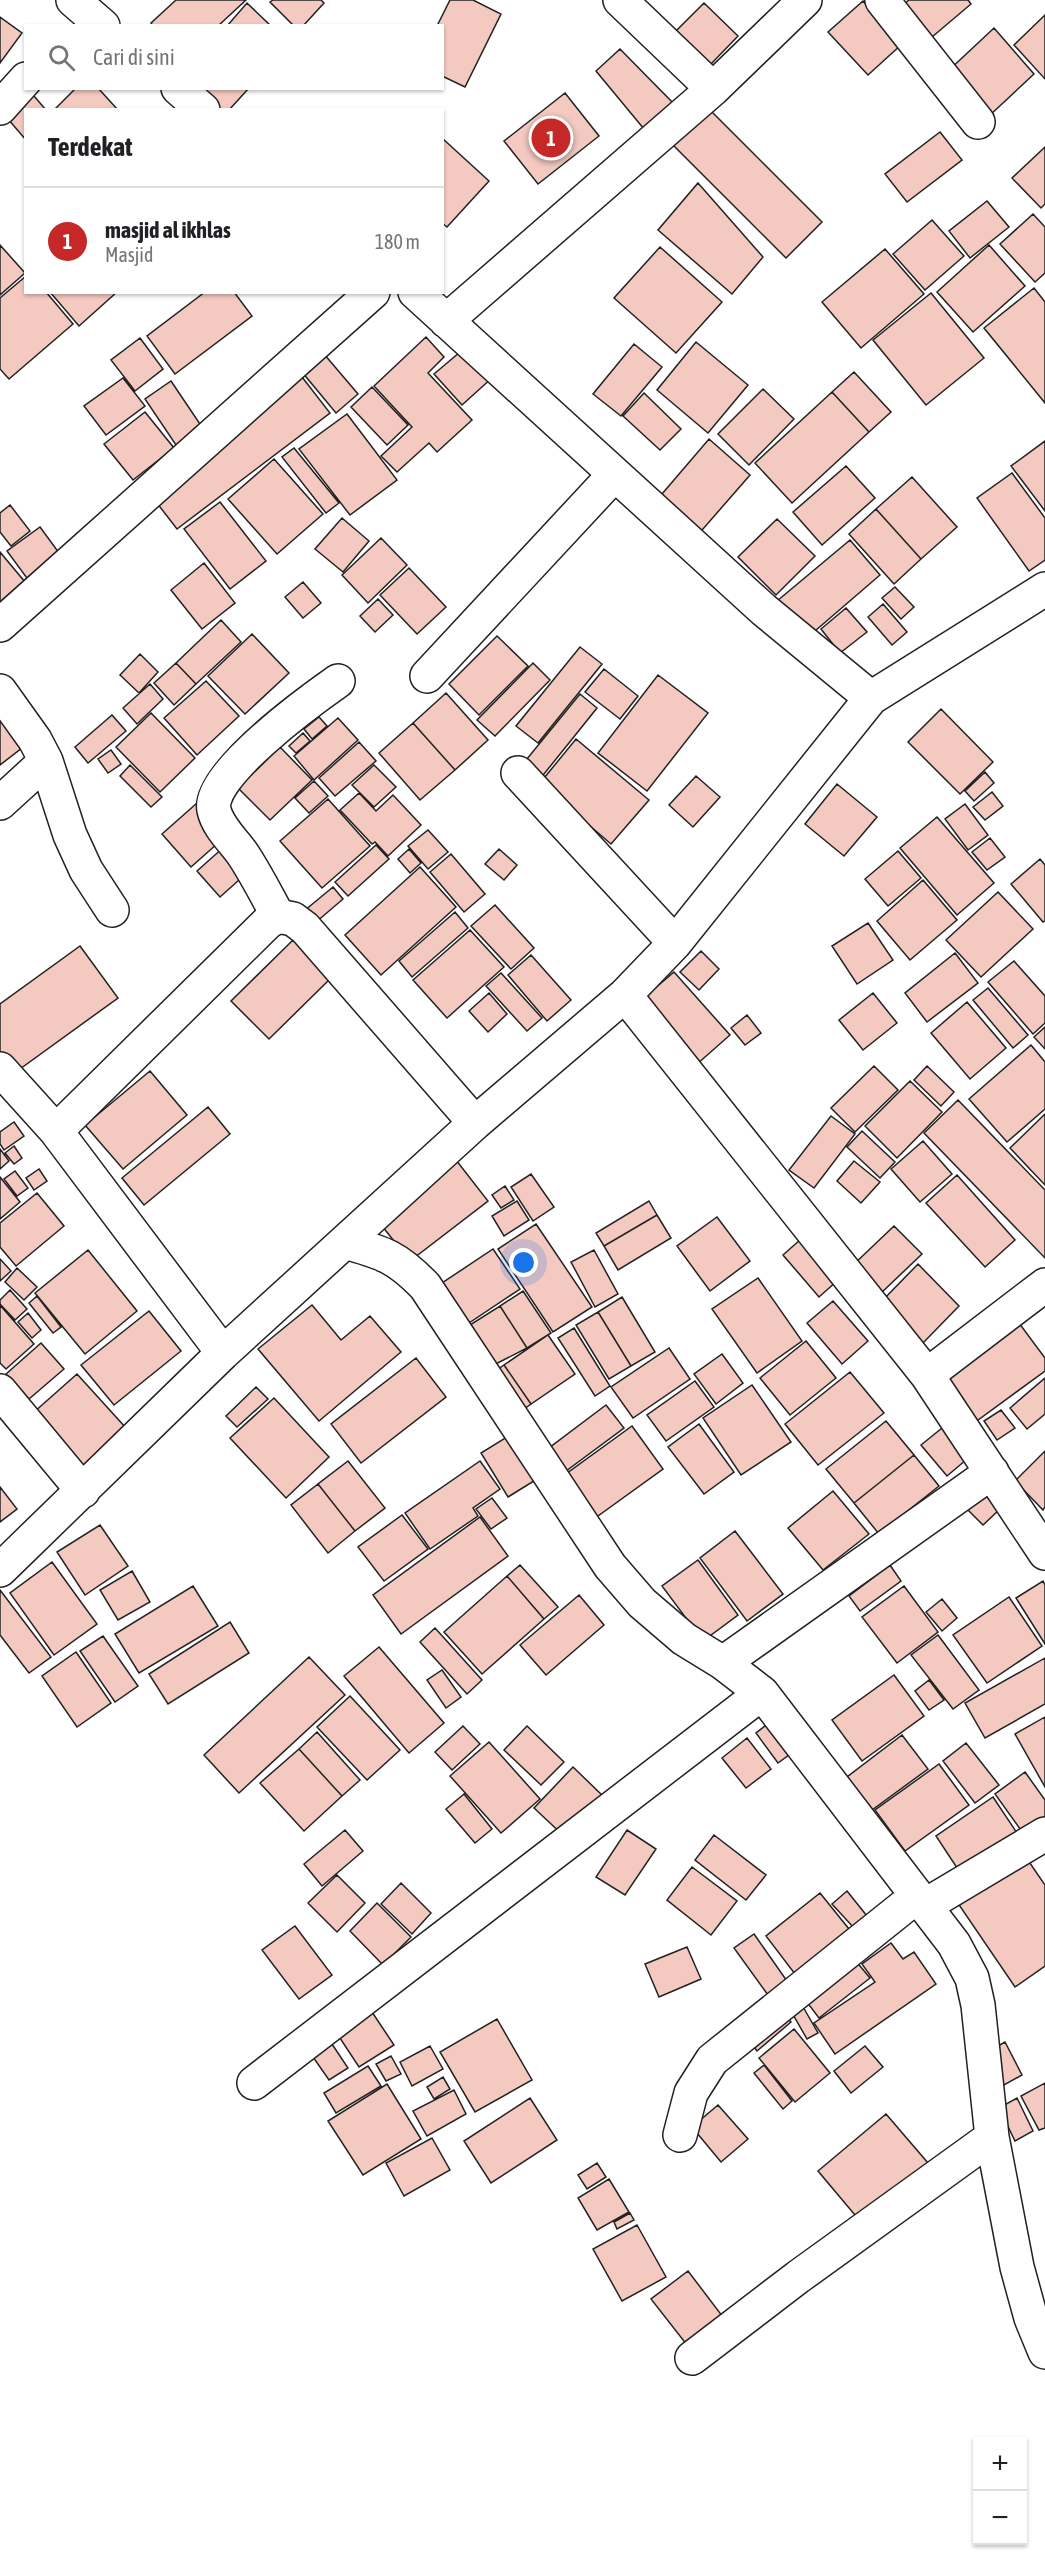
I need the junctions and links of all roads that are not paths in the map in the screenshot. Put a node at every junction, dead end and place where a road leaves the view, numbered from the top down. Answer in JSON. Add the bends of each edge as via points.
{"nodes":[{"id":1,"x":620,"y":0,"type":"edge"},
{"id":2,"x":805,"y":0,"type":"edge"},
{"id":3,"x":882,"y":0,"type":"edge"},
{"id":4,"x":24,"y":81,"type":"edge"},
{"id":5,"x":713,"y":89,"type":"junction"},
{"id":6,"x":180,"y":90,"type":"edge"},
{"id":7,"x":0,"y":108,"type":"edge"},
{"id":8,"x":201,"y":108,"type":"edge"},
{"id":9,"x":978,"y":122,"type":"dead end"},
{"id":10,"x":371,"y":294,"type":"edge"},
{"id":11,"x":417,"y":294,"type":"edge"},
{"id":12,"x":446,"y":321,"type":"junction"},
{"id":13,"x":614,"y":475,"type":"junction"},
{"id":14,"x":1045,"y":589,"type":"edge"},
{"id":15,"x":0,"y":625,"type":"edge"},
{"id":16,"x":427,"y":676,"type":"dead end"},
{"id":17,"x":338,"y":681,"type":"dead end"},
{"id":18,"x":0,"y":691,"type":"edge"},
{"id":19,"x":871,"y":698,"type":"junction"},
{"id":20,"x":46,"y":760,"type":"junction"},
{"id":21,"x":518,"y":773,"type":"dead end"},
{"id":22,"x":0,"y":804,"type":"edge"},
{"id":23,"x":112,"y":910,"type":"dead end"},
{"id":24,"x":278,"y":916,"type":"junction"},
{"id":25,"x":675,"y":943,"type":"junction"},
{"id":26,"x":625,"y":995,"type":"junction"},
{"id":27,"x":0,"y":1069,"type":"edge"},
{"id":28,"x":475,"y":1123,"type":"junction"},
{"id":29,"x":56,"y":1131,"type":"junction"},
{"id":30,"x":345,"y":1242,"type":"junction"},
{"id":31,"x":1045,"y":1285,"type":"edge"},
{"id":32,"x":222,"y":1353,"type":"junction"},
{"id":33,"x":927,"y":1375,"type":"junction"},
{"id":34,"x":0,"y":1390,"type":"edge"},
{"id":35,"x":992,"y":1472,"type":"junction"},
{"id":36,"x":83,"y":1491,"type":"junction"},
{"id":37,"x":1045,"y":1553,"type":"edge"},
{"id":38,"x":0,"y":1570,"type":"edge"},
{"id":39,"x":723,"y":1663,"type":"junction"},
{"id":40,"x":762,"y":1693,"type":"junction"},
{"id":41,"x":1045,"y":1834,"type":"edge"},
{"id":42,"x":922,"y":1900,"type":"junction"},
{"id":43,"x":254,"y":2083,"type":"dead end"},
{"id":44,"x":681,"y":2135,"type":"dead end"},
{"id":45,"x":992,"y":2137,"type":"junction"},
{"id":46,"x":1045,"y":2352,"type":"edge"},
{"id":47,"x":692,"y":2358,"type":"dead end"}],
"edges":[{"from":1,"to":5,"type":"street"},
{"from":2,"to":5,"type":"street"},
{"from":3,"to":9,"type":"street"},
{"from":4,"to":7,"type":"street"},
{"from":5,"to":12,"type":"street"},
{"from":6,"to":8,"type":"street"},
{"from":10,"to":15,"type":"street"},
{"from":11,"to":12,"type":"street"},
{"from":12,"to":13,"type":"street"},
{"from":13,"to":16,"type":"street"},
{"from":13,"to":19,"type":"street","via":[[764,610]]},
{"from":14,"to":19,"type":"street"},
{"from":17,"to":24,"type":"street","via":[[296,710],[228,774],[215,796],[214,810],[221,826],[244,855]]},
{"from":18,"to":20,"type":"street"},
{"from":19,"to":25,"type":"street"},
{"from":20,"to":22,"type":"street"},
{"from":20,"to":23,"type":"street","via":[[70,835]]},
{"from":21,"to":25,"type":"street"},
{"from":24,"to":28,"type":"street","via":[[293,919],[305,928]]},
{"from":24,"to":29,"type":"street"},
{"from":25,"to":26,"type":"street"},
{"from":26,"to":28,"type":"street"},
{"from":26,"to":33,"type":"street"},
{"from":27,"to":29,"type":"street"},
{"from":28,"to":30,"type":"street"},
{"from":29,"to":32,"type":"street"},
{"from":30,"to":32,"type":"street"},
{"from":30,"to":39,"type":"street","via":[[378,1251],[405,1265],[425,1286],[610,1566],[642,1603],[684,1640]]},
{"from":31,"to":33,"type":"street"},
{"from":32,"to":36,"type":"street"},
{"from":33,"to":35,"type":"street"},
{"from":34,"to":36,"type":"street"},
{"from":35,"to":37,"type":"street"},
{"from":35,"to":39,"type":"street"},
{"from":36,"to":38,"type":"street"},
{"from":39,"to":40,"type":"street"},
{"from":40,"to":42,"type":"street"},
{"from":40,"to":43,"type":"street"},
{"from":41,"to":42,"type":"street"},
{"from":42,"to":44,"type":"street","via":[[712,2060],[691,2093]]},
{"from":42,"to":45,"type":"street","via":[[954,1944],[972,1978]]},
{"from":45,"to":46,"type":"street","via":[[1017,2267]]},
{"from":45,"to":47,"type":"street"}]}
